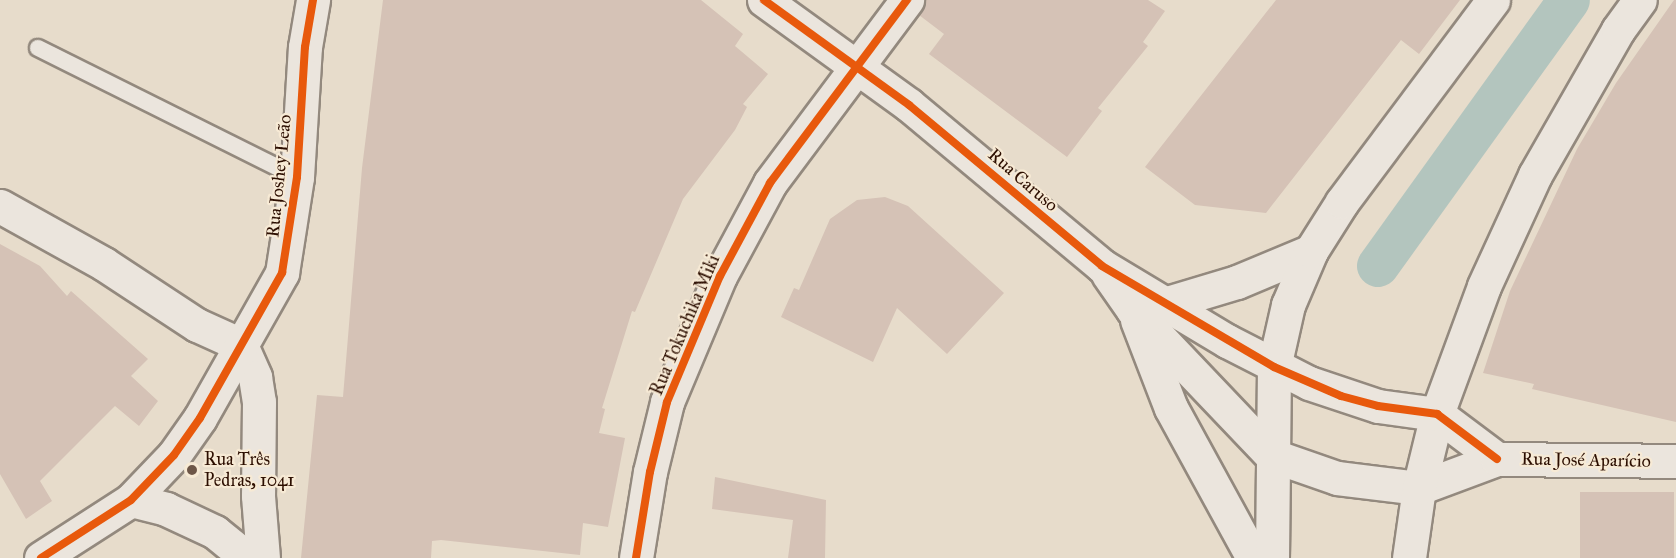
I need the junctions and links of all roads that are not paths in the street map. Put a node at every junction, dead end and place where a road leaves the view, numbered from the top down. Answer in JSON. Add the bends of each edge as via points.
{"nodes":[{"id":1,"x":313,"y":0,"type":"edge"},
{"id":2,"x":764,"y":0,"type":"edge"},
{"id":3,"x":907,"y":0,"type":"edge"},
{"id":4,"x":1493,"y":0,"type":"edge"},
{"id":5,"x":1640,"y":0,"type":"edge"},
{"id":6,"x":38,"y":48,"type":"dead end"},
{"id":7,"x":856,"y":66,"type":"junction"},
{"id":8,"x":297,"y":177,"type":"junction"},
{"id":9,"x":0,"y":206,"type":"edge"},
{"id":10,"x":1311,"y":252,"type":"junction"},
{"id":11,"x":1102,"y":266,"type":"junction"},
{"id":12,"x":1167,"y":303,"type":"junction"},
{"id":13,"x":1133,"y":310,"type":"junction"},
{"id":14,"x":241,"y":345,"type":"junction"},
{"id":15,"x":1274,"y":367,"type":"junction"},
{"id":16,"x":1422,"y":412,"type":"junction"},
{"id":17,"x":1497,"y":459,"type":"junction"},
{"id":18,"x":1282,"y":460,"type":"junction"},
{"id":19,"x":1676,"y":462,"type":"edge"},
{"id":20,"x":1407,"y":487,"type":"junction"},
{"id":21,"x":131,"y":500,"type":"junction"},
{"id":22,"x":40,"y":558,"type":"edge"},
{"id":23,"x":248,"y":558,"type":"edge"},
{"id":24,"x":263,"y":558,"type":"edge"},
{"id":25,"x":636,"y":558,"type":"edge"},
{"id":26,"x":1253,"y":558,"type":"edge"},
{"id":27,"x":1272,"y":558,"type":"edge"},
{"id":28,"x":1409,"y":558,"type":"edge"}],
"edges":[{"from":1,"to":8,"type":"street","name":"Rua Joshey Leão","via":[[305,47]]},
{"from":2,"to":7,"type":"street","name":"Rua Caruso"},
{"from":3,"to":7,"type":"street","name":"Rua Tokuchika Miki"},
{"from":4,"to":10,"type":"street","via":[[1387,138]]},
{"from":5,"to":16,"type":"street","via":[[1535,175]]},
{"from":6,"to":8,"type":"lane"},
{"from":7,"to":11,"type":"street","name":"Rua Caruso","via":[[981,163]]},
{"from":7,"to":25,"type":"street","name":"Rua Tokuchika Miki","via":[[771,183],[694,333],[667,402],[650,472]]},
{"from":8,"to":14,"type":"street","name":"Rua Joshey Leão","via":[[282,273]]},
{"from":9,"to":14,"type":"street","via":[[104,264],[197,325]]},
{"from":10,"to":12,"type":"street","via":[[1237,282]]},
{"from":10,"to":15,"type":"street","via":[[1288,305]]},
{"from":11,"to":12,"type":"street","name":"Rua Caruso"},
{"from":11,"to":13,"type":"street","name":"Rua Caruso"},
{"from":12,"to":15,"type":"street","name":"Rua Caruso"},
{"from":13,"to":18,"type":"street","name":"Rua Caruso"},
{"from":13,"to":26,"type":"street","via":[[1171,408]]},
{"from":14,"to":21,"type":"street","name":"Rua Joshey Leão","via":[[174,455]]},
{"from":14,"to":24,"type":"street","via":[[255,377],[259,402],[258,496]]},
{"from":15,"to":16,"type":"street","name":"Rua Caruso","via":[[1341,396]]},
{"from":15,"to":18,"type":"street"},
{"from":16,"to":17,"type":"street","name":"Rua José Aparício"},
{"from":16,"to":20,"type":"street"},
{"from":17,"to":19,"type":"street","name":"Rua José Aparício"},
{"from":17,"to":20,"type":"street","name":"Rua José Aparício"},
{"from":18,"to":20,"type":"street","via":[[1337,478]]},
{"from":18,"to":27,"type":"street"},
{"from":20,"to":28,"type":"street"},
{"from":21,"to":22,"type":"street","name":"Rua Joshey Leão"},
{"from":21,"to":23,"type":"street","via":[[166,509],[215,531]]}]}
